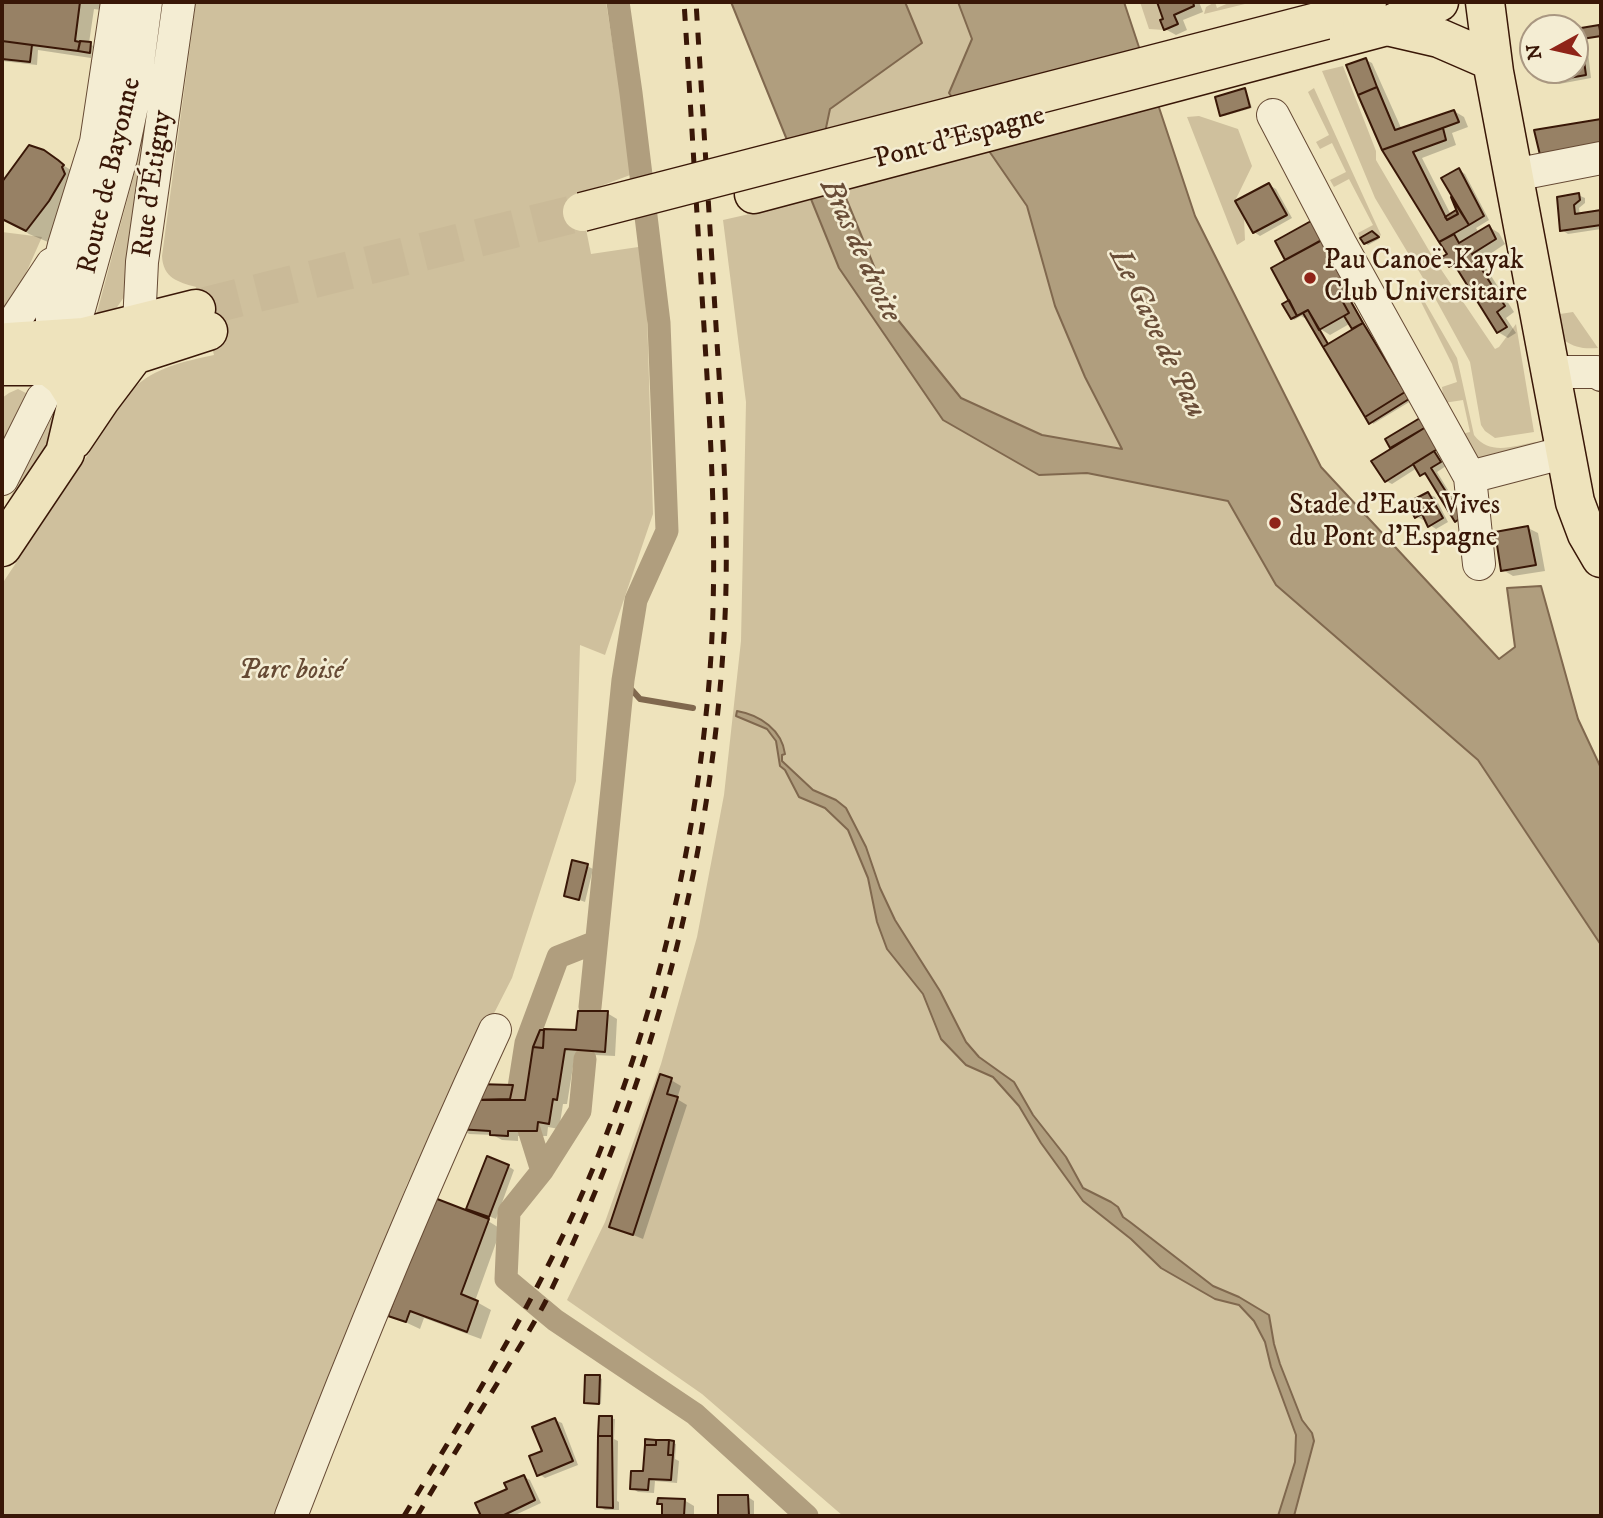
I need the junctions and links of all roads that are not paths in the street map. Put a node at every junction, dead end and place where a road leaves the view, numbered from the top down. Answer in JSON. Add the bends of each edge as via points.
{"nodes":[{"id":1,"x":117,"y":2,"type":"edge"},
{"id":2,"x":146,"y":2,"type":"edge"},
{"id":3,"x":179,"y":2,"type":"edge"},
{"id":4,"x":1439,"y":2,"type":"edge"},
{"id":5,"x":1485,"y":2,"type":"edge"},
{"id":6,"x":1377,"y":14,"type":"edge"},
{"id":7,"x":1492,"y":61,"type":"junction"},
{"id":8,"x":1273,"y":115,"type":"dead end"},
{"id":9,"x":1601,"y":158,"type":"edge"},
{"id":10,"x":1514,"y":176,"type":"junction"},
{"id":11,"x":585,"y":224,"type":"tunnel mouth"},
{"id":12,"x":64,"y":245,"type":"junction"},
{"id":13,"x":141,"y":283,"type":"junction"},
{"id":14,"x":79,"y":309,"type":"dead end"},
{"id":15,"x":196,"y":317,"type":"joint"},
{"id":16,"x":137,"y":340,"type":"junction"},
{"id":17,"x":2,"y":341,"type":"edge"},
{"id":18,"x":2,"y":366,"type":"edge"},
{"id":19,"x":48,"y":369,"type":"junction"},
{"id":20,"x":1551,"y":372,"type":"junction"},
{"id":21,"x":1601,"y":375,"type":"edge"},
{"id":22,"x":1566,"y":452,"type":"junction"},
{"id":23,"x":65,"y":453,"type":"junction"},
{"id":24,"x":1470,"y":477,"type":"junction"},
{"id":25,"x":2,"y":480,"type":"edge"},
{"id":26,"x":2,"y":547,"type":"edge"},
{"id":27,"x":1601,"y":558,"type":"edge"},
{"id":28,"x":1479,"y":564,"type":"dead end"},
{"id":29,"x":495,"y":1030,"type":"dead end"},
{"id":30,"x":291,"y":1516,"type":"edge"}],
"edges":[{"from":1,"to":12,"type":"street","via":[[96,142]]},
{"from":2,"to":14,"type":"street","name":"Route de Bayonne","via":[[121,158]]},
{"from":3,"to":13,"type":"street","name":"Rue d'Étigny"},
{"from":4,"to":6,"type":"main road","name":"Pont d'Espagne"},
{"from":5,"to":7,"type":"main road"},
{"from":6,"to":7,"type":"main road"},
{"from":6,"to":11,"type":"main road","name":"Pont d'Espagne","bridge":true},
{"from":7,"to":10,"type":"main road"},
{"from":8,"to":24,"type":"street"},
{"from":9,"to":10,"type":"street"},
{"from":10,"to":20,"type":"main road"},
{"from":12,"to":17,"type":"street"},
{"from":12,"to":19,"type":"street","via":[[52,294]]},
{"from":13,"to":15,"type":"street","name":"Rue d'Étigny","via":[[155,304]]},
{"from":13,"to":16,"type":"street","name":"Rue d'Étigny"},
{"from":15,"to":16,"type":"main road"},
{"from":16,"to":19,"type":"main road","via":[[80,366]]},
{"from":16,"to":23,"type":"main road"},
{"from":17,"to":19,"type":"main road"},
{"from":18,"to":19,"type":"main road"},
{"from":19,"to":23,"type":"main road","via":[[64,378],[76,397]]},
{"from":19,"to":25,"type":"street"},
{"from":20,"to":21,"type":"street"},
{"from":20,"to":22,"type":"main road"},
{"from":22,"to":24,"type":"street"},
{"from":22,"to":27,"type":"main road","via":[[1575,502]]},
{"from":23,"to":26,"type":"main road"},
{"from":24,"to":28,"type":"street"},
{"from":29,"to":30,"type":"street","via":[[336,1397]]}]}
